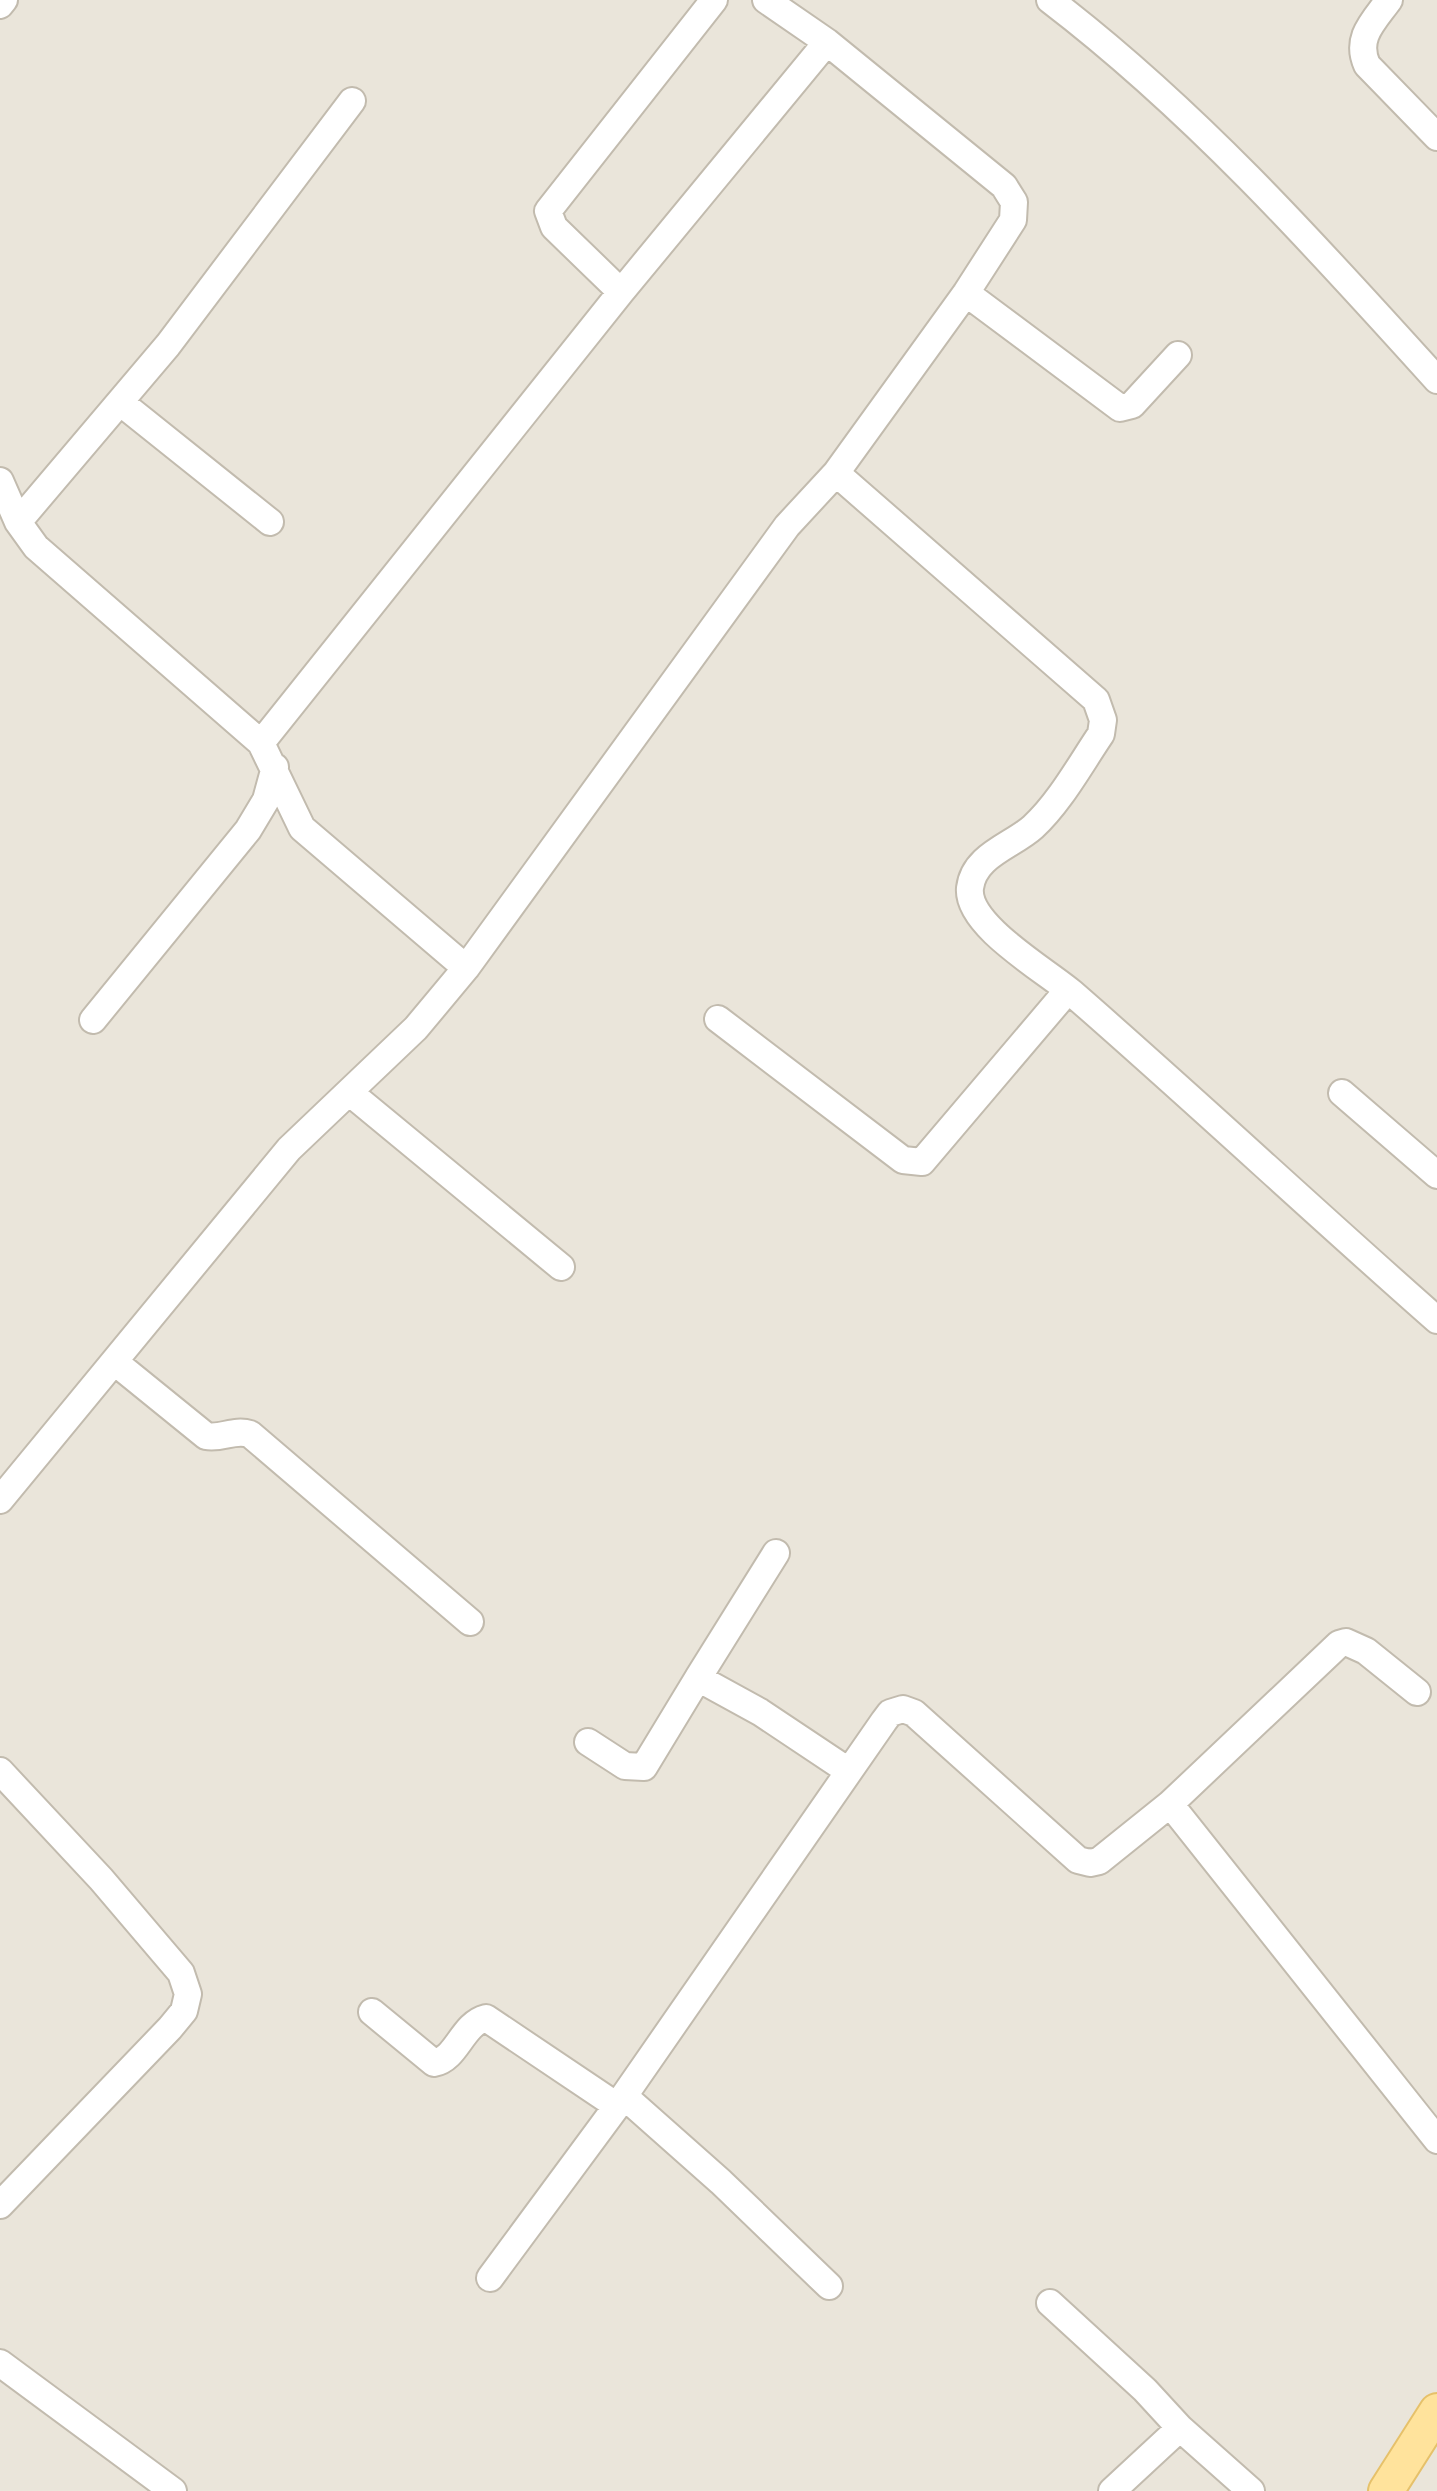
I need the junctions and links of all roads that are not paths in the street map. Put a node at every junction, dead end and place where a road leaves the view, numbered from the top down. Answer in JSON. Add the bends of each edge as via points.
{"nodes":[{"id":1,"x":4,"y":0,"type":"edge"},
{"id":2,"x":714,"y":0,"type":"edge"},
{"id":3,"x":766,"y":0,"type":"edge"},
{"id":4,"x":1050,"y":0,"type":"edge"},
{"id":5,"x":1389,"y":0,"type":"edge"},
{"id":6,"x":0,"y":5,"type":"edge"},
{"id":7,"x":827,"y":42,"type":"junction"},
{"id":8,"x":352,"y":101,"type":"dead end"},
{"id":9,"x":1437,"y":137,"type":"edge"},
{"id":10,"x":621,"y":292,"type":"junction"},
{"id":11,"x":966,"y":293,"type":"junction"},
{"id":12,"x":1178,"y":355,"type":"dead end"},
{"id":13,"x":1437,"y":380,"type":"edge"},
{"id":14,"x":120,"y":402,"type":"junction"},
{"id":15,"x":836,"y":473,"type":"junction"},
{"id":16,"x":1,"y":485,"type":"edge"},
{"id":17,"x":18,"y":522,"type":"junction"},
{"id":18,"x":270,"y":522,"type":"dead end"},
{"id":19,"x":261,"y":743,"type":"junction"},
{"id":20,"x":275,"y":767,"type":"junction"},
{"id":21,"x":466,"y":968,"type":"junction"},
{"id":22,"x":1068,"y":990,"type":"junction"},
{"id":23,"x":718,"y":1019,"type":"dead end"},
{"id":24,"x":93,"y":1020,"type":"dead end"},
{"id":25,"x":349,"y":1092,"type":"junction"},
{"id":26,"x":1342,"y":1093,"type":"dead end"},
{"id":27,"x":1437,"y":1175,"type":"edge"},
{"id":28,"x":561,"y":1267,"type":"dead end"},
{"id":29,"x":1437,"y":1320,"type":"edge"},
{"id":30,"x":116,"y":1363,"type":"junction"},
{"id":31,"x":0,"y":1500,"type":"edge"},
{"id":32,"x":776,"y":1553,"type":"dead end"},
{"id":33,"x":470,"y":1622,"type":"dead end"},
{"id":34,"x":698,"y":1678,"type":"junction"},
{"id":35,"x":1417,"y":1692,"type":"dead end"},
{"id":36,"x":588,"y":1742,"type":"dead end"},
{"id":37,"x":847,"y":1770,"type":"junction"},
{"id":38,"x":0,"y":1771,"type":"edge"},
{"id":39,"x":1170,"y":1804,"type":"junction"},
{"id":40,"x":372,"y":2012,"type":"dead end"},
{"id":41,"x":620,"y":2101,"type":"junction"},
{"id":42,"x":1437,"y":2140,"type":"edge"},
{"id":43,"x":0,"y":2205,"type":"edge"},
{"id":44,"x":490,"y":2278,"type":"dead end"},
{"id":45,"x":829,"y":2286,"type":"dead end"},
{"id":46,"x":1050,"y":2303,"type":"dead end"},
{"id":47,"x":0,"y":2363,"type":"edge"},
{"id":48,"x":1437,"y":2411,"type":"edge"},
{"id":49,"x":1180,"y":2428,"type":"junction"},
{"id":50,"x":173,"y":2491,"type":"edge"},
{"id":51,"x":1112,"y":2491,"type":"edge"},
{"id":52,"x":1251,"y":2491,"type":"edge"},
{"id":53,"x":1386,"y":2491,"type":"edge"}],
"edges":[{"from":1,"to":6,"type":"street"},
{"from":2,"to":10,"type":"street","via":[[548,211],[554,227]]},
{"from":3,"to":7,"type":"street"},
{"from":4,"to":13,"type":"street","via":[[1218,147]]},
{"from":5,"to":9,"type":"street","via":[[1360,50],[1367,65]]},
{"from":7,"to":10,"type":"street"},
{"from":7,"to":11,"type":"street","via":[[1004,186],[1014,202],[1013,220]]},
{"from":8,"to":14,"type":"street"},
{"from":10,"to":19,"type":"street"},
{"from":11,"to":12,"type":"street","via":[[1120,408],[1132,405]]},
{"from":11,"to":15,"type":"street"},
{"from":14,"to":17,"type":"street"},
{"from":14,"to":18,"type":"street"},
{"from":15,"to":21,"type":"street","via":[[787,526]]},
{"from":15,"to":22,"type":"street","via":[[1096,700],[1103,720],[1101,734],[1042,818],[987,857],[970,885],[980,920]]},
{"from":16,"to":17,"type":"street"},
{"from":17,"to":19,"type":"street","via":[[45,555]]},
{"from":19,"to":20,"type":"street"},
{"from":20,"to":21,"type":"street","via":[[302,828]]},
{"from":20,"to":24,"type":"street","via":[[266,800],[248,830]]},
{"from":21,"to":25,"type":"street","via":[[416,1028]]},
{"from":22,"to":23,"type":"street","via":[[922,1162],[903,1160]]},
{"from":22,"to":29,"type":"street"},
{"from":25,"to":28,"type":"street"},
{"from":25,"to":30,"type":"street","via":[[289,1149]]},
{"from":26,"to":27,"type":"street"},
{"from":30,"to":31,"type":"street"},
{"from":30,"to":33,"type":"street","via":[[206,1436],[250,1434]]},
{"from":32,"to":34,"type":"street"},
{"from":34,"to":36,"type":"street","via":[[644,1767],[625,1766]]},
{"from":34,"to":37,"type":"street"},
{"from":35,"to":39,"type":"street","via":[[1366,1651],[1339,1644]]},
{"from":37,"to":39,"type":"street","via":[[890,1713],[914,1713],[1084,1863],[1099,1861]]},
{"from":37,"to":41,"type":"street"},
{"from":38,"to":43,"type":"street","via":[[181,1973],[188,1994],[184,2011],[170,2028]]},
{"from":39,"to":42,"type":"street"},
{"from":40,"to":41,"type":"street","via":[[434,2063],[444,2061],[477,2021],[486,2018]]},
{"from":41,"to":44,"type":"street"},
{"from":41,"to":45,"type":"street","via":[[721,2182]]},
{"from":46,"to":49,"type":"street"},
{"from":47,"to":50,"type":"street"},
{"from":48,"to":53,"type":"main road"},
{"from":49,"to":51,"type":"street"},
{"from":49,"to":52,"type":"street"}]}
